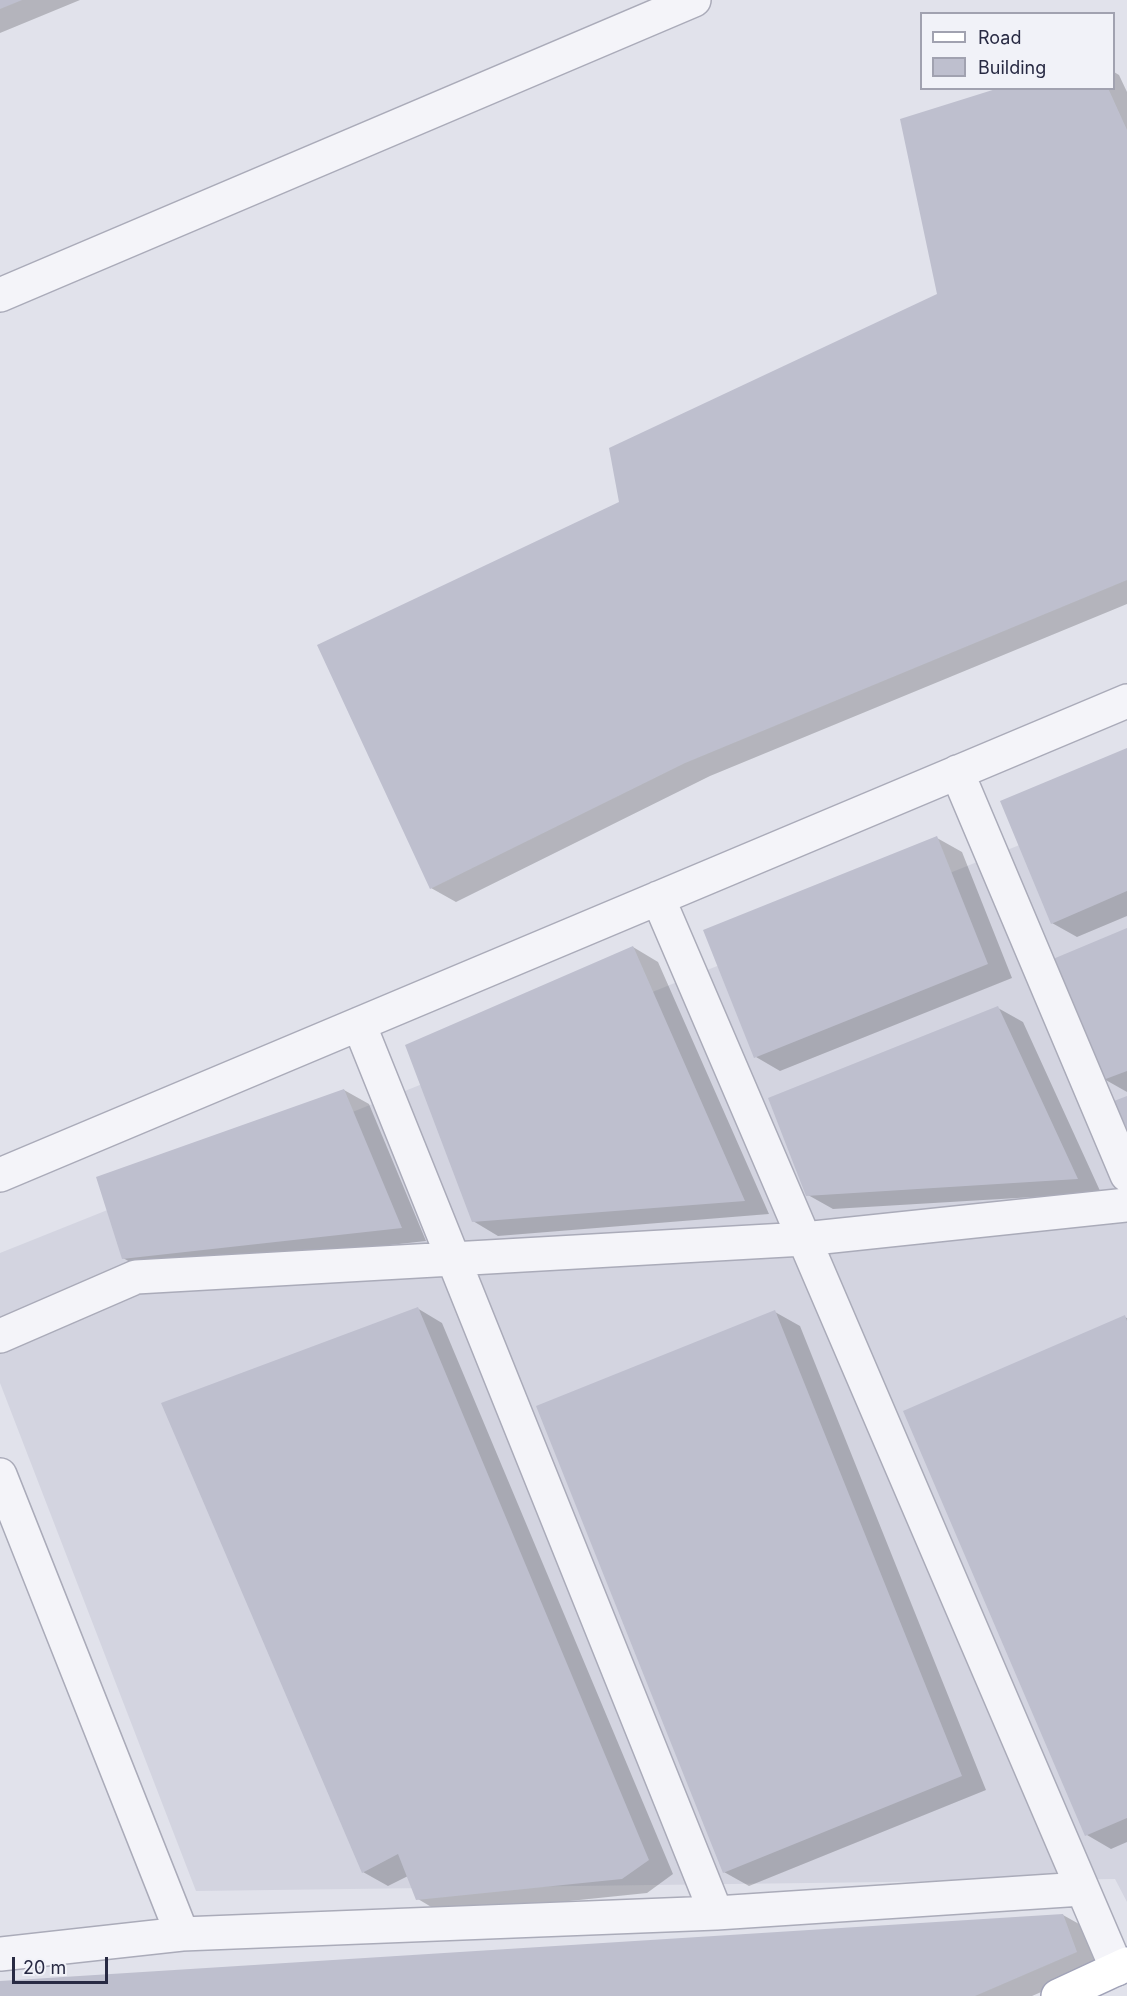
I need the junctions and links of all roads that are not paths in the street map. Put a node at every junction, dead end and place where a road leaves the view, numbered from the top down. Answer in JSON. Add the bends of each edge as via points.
{"nodes":[{"id":1,"x":694,"y":0,"type":"edge"},
{"id":2,"x":0,"y":295,"type":"edge"},
{"id":3,"x":1127,"y":701,"type":"edge"},
{"id":4,"x":957,"y":772,"type":"junction"},
{"id":5,"x":658,"y":898,"type":"junction"},
{"id":6,"x":358,"y":1024,"type":"junction"},
{"id":7,"x":0,"y":1175,"type":"edge"},
{"id":8,"x":1127,"y":1175,"type":"edge"},
{"id":9,"x":1127,"y":1205,"type":"edge"},
{"id":10,"x":804,"y":1239,"type":"junction"},
{"id":11,"x":453,"y":1259,"type":"junction"},
{"id":12,"x":0,"y":1336,"type":"edge"},
{"id":13,"x":0,"y":1475,"type":"edge"},
{"id":14,"x":1082,"y":1889,"type":"junction"},
{"id":15,"x":716,"y":1913,"type":"junction"},
{"id":16,"x":182,"y":1934,"type":"junction"},
{"id":17,"x":0,"y":1954,"type":"edge"},
{"id":18,"x":1122,"y":1967,"type":"edge"},
{"id":19,"x":1058,"y":1996,"type":"edge"}],
"edges":[{"from":1,"to":2,"type":"street"},
{"from":3,"to":4,"type":"street"},
{"from":4,"to":5,"type":"street"},
{"from":4,"to":8,"type":"street"},
{"from":5,"to":6,"type":"street"},
{"from":5,"to":10,"type":"street"},
{"from":6,"to":7,"type":"street"},
{"from":6,"to":11,"type":"street"},
{"from":9,"to":10,"type":"street"},
{"from":10,"to":11,"type":"street"},
{"from":10,"to":14,"type":"street"},
{"from":11,"to":12,"type":"street","via":[[136,1277]]},
{"from":11,"to":15,"type":"street"},
{"from":13,"to":16,"type":"street"},
{"from":14,"to":15,"type":"street"},
{"from":14,"to":18,"type":"street"},
{"from":15,"to":16,"type":"street"},
{"from":16,"to":17,"type":"street"},
{"from":18,"to":19,"type":"main road"}]}
